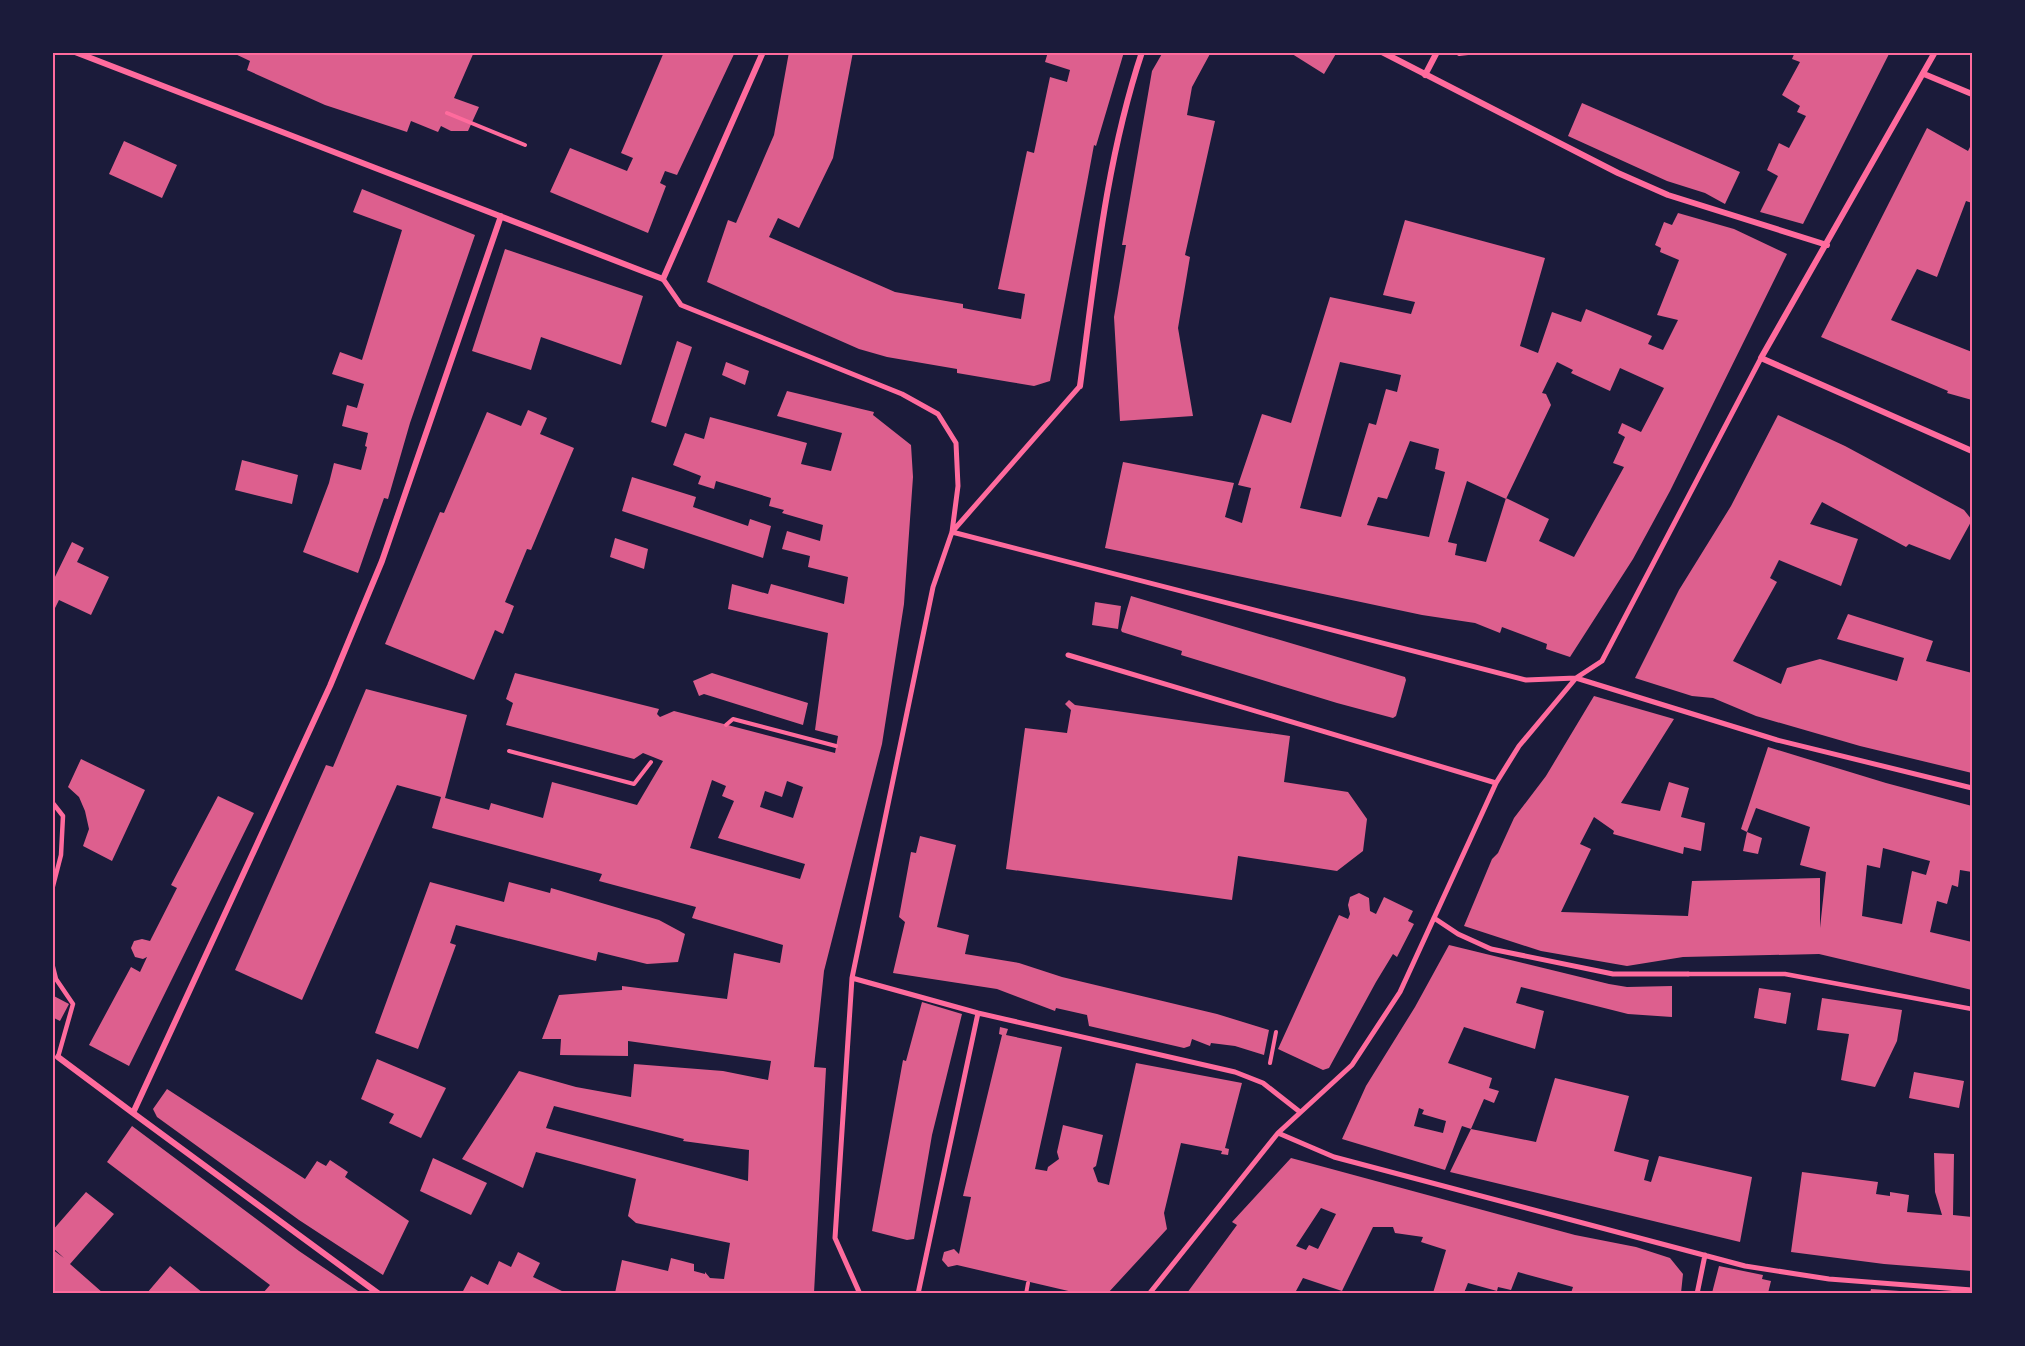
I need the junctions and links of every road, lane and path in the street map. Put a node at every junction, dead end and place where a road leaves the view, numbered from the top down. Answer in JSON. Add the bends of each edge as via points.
{"nodes":[{"id":1,"x":75,"y":52,"type":"edge"},
{"id":2,"x":764,"y":52,"type":"edge"},
{"id":3,"x":1142,"y":52,"type":"edge"},
{"id":4,"x":1382,"y":52,"type":"edge"},
{"id":5,"x":1437,"y":52,"type":"edge"},
{"id":6,"x":1456,"y":52,"type":"edge"},
{"id":7,"x":1477,"y":52,"type":"edge"},
{"id":8,"x":1935,"y":52,"type":"edge"},
{"id":9,"x":1924,"y":74,"type":"junction"},
{"id":10,"x":1425,"y":75,"type":"junction"},
{"id":11,"x":1972,"y":94,"type":"edge"},
{"id":12,"x":447,"y":113,"type":"dead end"},
{"id":13,"x":525,"y":145,"type":"dead end"},
{"id":14,"x":501,"y":216,"type":"junction"},
{"id":15,"x":1827,"y":245,"type":"junction"},
{"id":16,"x":663,"y":279,"type":"junction"},
{"id":17,"x":1761,"y":358,"type":"junction"},
{"id":18,"x":1080,"y":386,"type":"joint"},
{"id":19,"x":1972,"y":451,"type":"edge"},
{"id":20,"x":952,"y":532,"type":"junction"},
{"id":21,"x":1068,"y":656,"type":"dead end"},
{"id":22,"x":1576,"y":678,"type":"junction"},
{"id":23,"x":726,"y":724,"type":"dead end"},
{"id":24,"x":836,"y":746,"type":"dead end"},
{"id":25,"x":508,"y":752,"type":"dead end"},
{"id":26,"x":651,"y":762,"type":"dead end"},
{"id":27,"x":1496,"y":783,"type":"junction"},
{"id":28,"x":1972,"y":788,"type":"edge"},
{"id":29,"x":52,"y":802,"type":"edge"},
{"id":30,"x":52,"y":890,"type":"edge"},
{"id":31,"x":1434,"y":918,"type":"junction"},
{"id":32,"x":52,"y":963,"type":"edge"},
{"id":33,"x":1688,"y":974,"type":"joint"},
{"id":34,"x":852,"y":978,"type":"junction"},
{"id":35,"x":1972,"y":1009,"type":"edge"},
{"id":36,"x":978,"y":1013,"type":"junction"},
{"id":37,"x":1276,"y":1032,"type":"dead end"},
{"id":38,"x":58,"y":1056,"type":"joint"},
{"id":39,"x":1269,"y":1068,"type":"dead end"},
{"id":40,"x":1300,"y":1112,"type":"junction"},
{"id":41,"x":133,"y":1113,"type":"junction"},
{"id":42,"x":1278,"y":1133,"type":"junction"},
{"id":43,"x":1705,"y":1255,"type":"junction"},
{"id":44,"x":1028,"y":1283,"type":"dead end"},
{"id":45,"x":1972,"y":1290,"type":"edge"},
{"id":46,"x":379,"y":1293,"type":"edge"},
{"id":47,"x":860,"y":1293,"type":"edge"},
{"id":48,"x":918,"y":1293,"type":"edge"},
{"id":49,"x":1026,"y":1293,"type":"edge"},
{"id":50,"x":1149,"y":1293,"type":"edge"},
{"id":51,"x":1697,"y":1293,"type":"edge"}],
"edges":[{"from":1,"to":14,"type":"street"},
{"from":2,"to":16,"type":"street"},
{"from":3,"to":18,"type":"street","via":[[1112,169]]},
{"from":4,"to":10,"type":"street"},
{"from":5,"to":10,"type":"street"},
{"from":6,"to":7,"type":"path"},
{"from":8,"to":9,"type":"street"},
{"from":9,"to":11,"type":"street"},
{"from":9,"to":15,"type":"street"},
{"from":10,"to":15,"type":"street","via":[[1668,195]]},
{"from":12,"to":13,"type":"path"},
{"from":14,"to":16,"type":"street"},
{"from":14,"to":41,"type":"street","via":[[382,561],[330,686]]},
{"from":15,"to":17,"type":"street"},
{"from":16,"to":20,"type":"street","via":[[681,305],[902,394],[938,414],[956,443],[958,486]]},
{"from":17,"to":19,"type":"street"},
{"from":17,"to":22,"type":"street","via":[[1602,661]]},
{"from":18,"to":20,"type":"street"},
{"from":20,"to":22,"type":"street","via":[[1526,680]]},
{"from":20,"to":34,"type":"street","via":[[931,598]]},
{"from":21,"to":27,"type":"street"},
{"from":22,"to":27,"type":"street","via":[[1519,746]]},
{"from":22,"to":28,"type":"street","via":[[1777,740]]},
{"from":23,"to":24,"type":"path","via":[[733,719]]},
{"from":25,"to":26,"type":"path","via":[[634,784]]},
{"from":27,"to":31,"type":"street"},
{"from":29,"to":30,"type":"lane","via":[[63,816],[61,855]]},
{"from":31,"to":33,"type":"street","via":[[1491,949],[1613,974]]},
{"from":31,"to":40,"type":"street","via":[[1400,992],[1352,1065]]},
{"from":32,"to":38,"type":"lane","via":[[56,979],[73,1004]]},
{"from":33,"to":35,"type":"lane","via":[[1785,974]]},
{"from":34,"to":36,"type":"street"},
{"from":34,"to":47,"type":"street","via":[[835,1238]]},
{"from":36,"to":40,"type":"street","via":[[1235,1072],[1263,1083]]},
{"from":36,"to":48,"type":"street"},
{"from":37,"to":39,"type":"path"},
{"from":38,"to":41,"type":"street"},
{"from":40,"to":42,"type":"street"},
{"from":41,"to":46,"type":"street"},
{"from":42,"to":43,"type":"street","via":[[1334,1157]]},
{"from":42,"to":50,"type":"street"},
{"from":43,"to":45,"type":"street","via":[[1792,1275]]},
{"from":43,"to":51,"type":"street"},
{"from":44,"to":49,"type":"path"}]}
